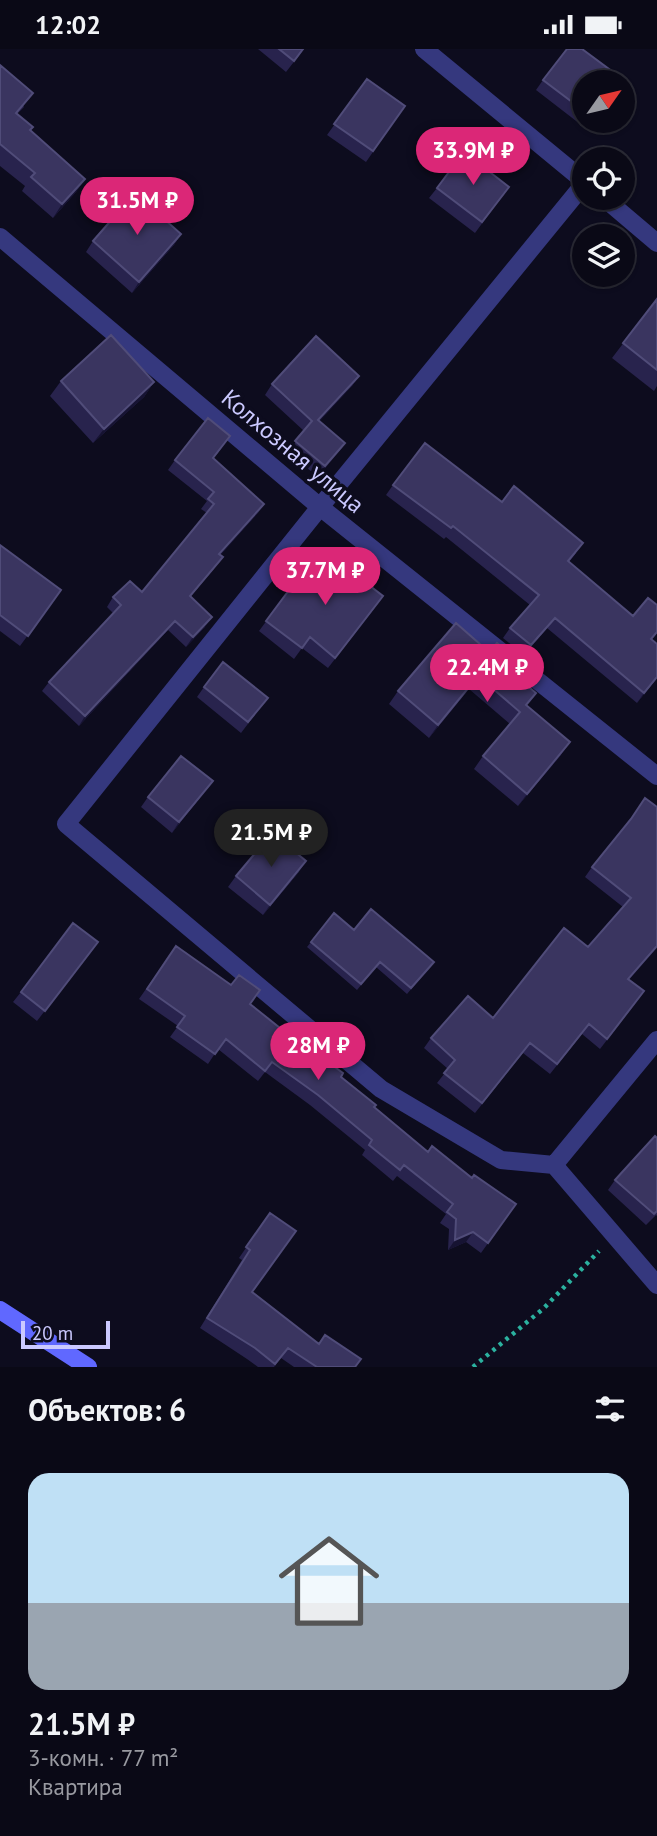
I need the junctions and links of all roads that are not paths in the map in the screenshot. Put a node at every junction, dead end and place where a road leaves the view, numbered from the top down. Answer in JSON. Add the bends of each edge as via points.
{"nodes":[{"id":1,"x":425,"y":49,"type":"edge"},
{"id":2,"x":572,"y":173,"type":"edge"},
{"id":3,"x":572,"y":198,"type":"edge"},
{"id":4,"x":618,"y":210,"type":"edge"},
{"id":5,"x":0,"y":237,"type":"edge"},
{"id":6,"x":657,"y":243,"type":"edge"},
{"id":7,"x":320,"y":507,"type":"junction"},
{"id":8,"x":657,"y":776,"type":"edge"},
{"id":9,"x":657,"y":1040,"type":"edge"},
{"id":10,"x":554,"y":1165,"type":"junction"},
{"id":11,"x":657,"y":1285,"type":"edge"},
{"id":12,"x":0,"y":1310,"type":"edge"},
{"id":13,"x":88,"y":1367,"type":"edge"}],
"edges":[{"from":1,"to":2,"type":"street"},
{"from":3,"to":7,"type":"street"},
{"from":4,"to":6,"type":"street"},
{"from":5,"to":7,"type":"street","name":"Колхозная улица"},
{"from":7,"to":8,"type":"street","name":"Колхозная улица"},
{"from":7,"to":10,"type":"street","via":[[66,824],[381,1089],[501,1160]]},
{"from":9,"to":10,"type":"street"},
{"from":10,"to":11,"type":"street"},
{"from":12,"to":13,"type":"main road"}]}
